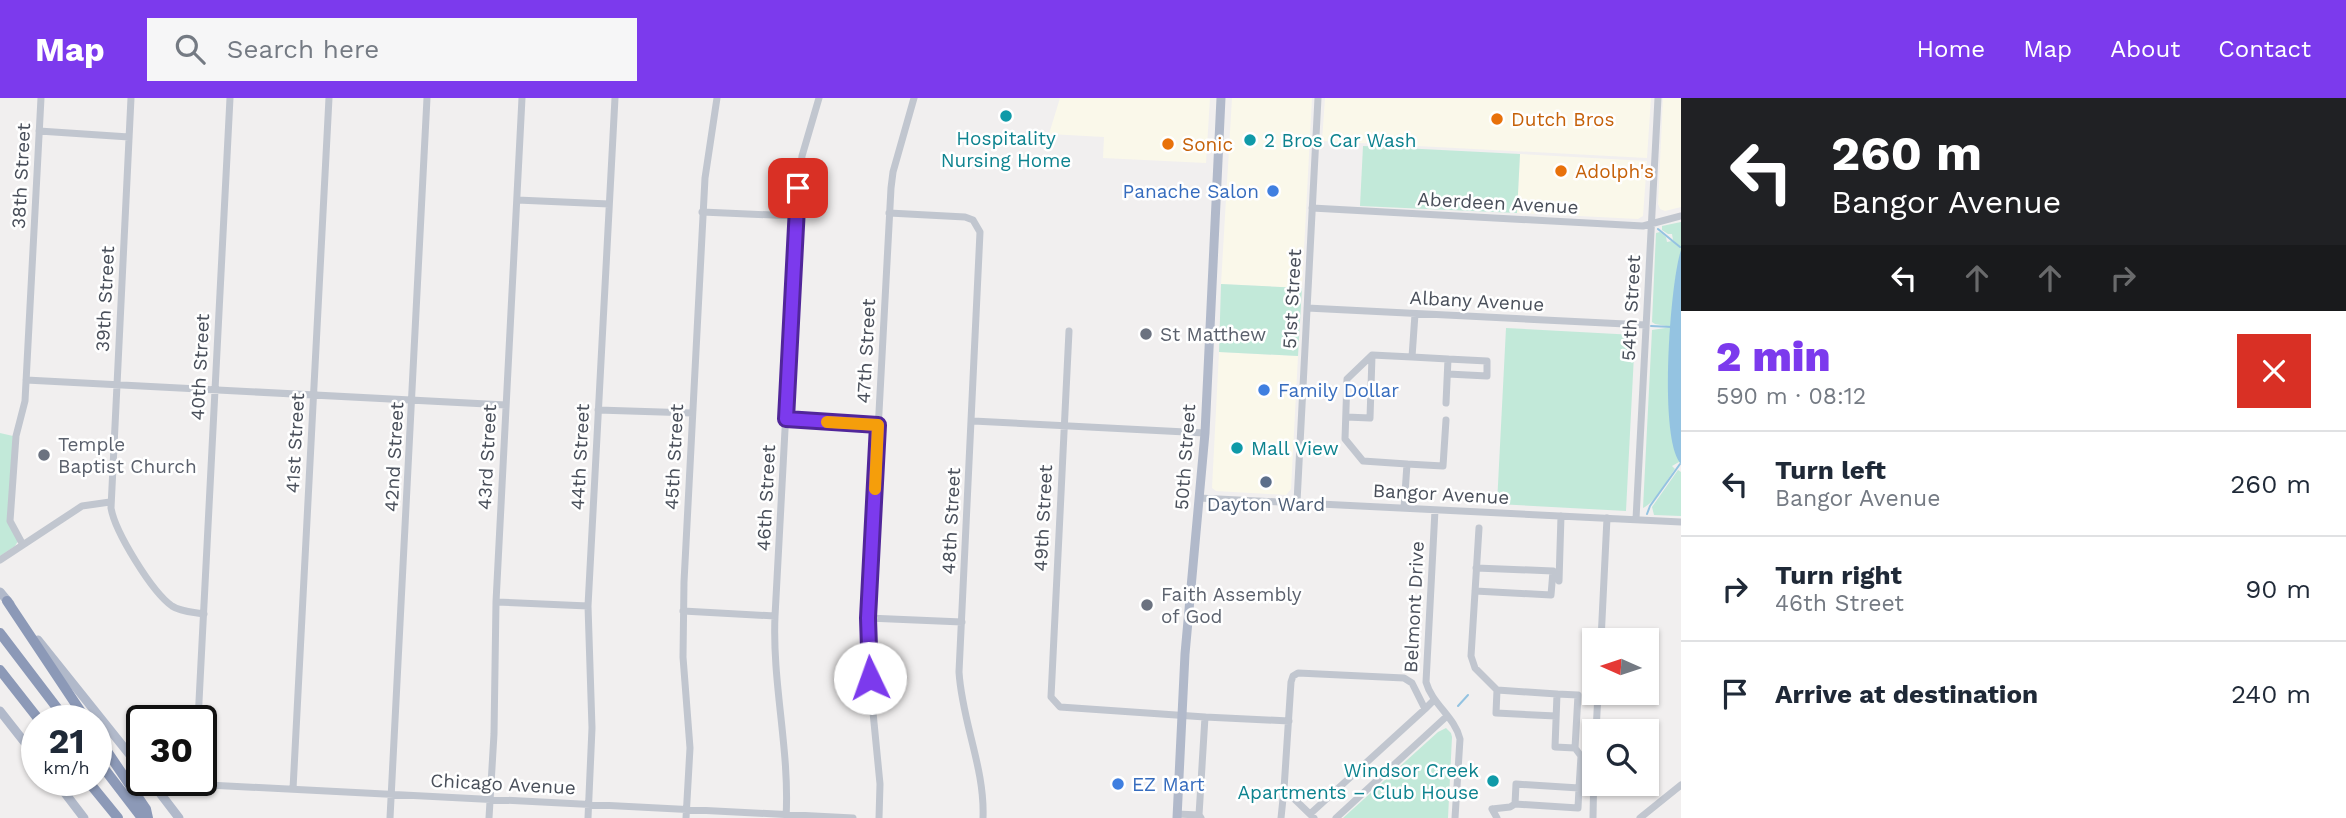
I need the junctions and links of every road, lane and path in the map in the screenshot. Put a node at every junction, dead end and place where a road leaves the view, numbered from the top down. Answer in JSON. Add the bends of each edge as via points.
{"nodes":[{"id":1,"x":41,"y":98,"type":"edge"},
{"id":2,"x":131,"y":98,"type":"edge"},
{"id":3,"x":230,"y":98,"type":"edge"},
{"id":4,"x":329,"y":98,"type":"edge"},
{"id":5,"x":427,"y":98,"type":"edge"},
{"id":6,"x":522,"y":98,"type":"edge"},
{"id":7,"x":615,"y":98,"type":"edge"},
{"id":8,"x":718,"y":98,"type":"edge"},
{"id":9,"x":819,"y":98,"type":"edge"},
{"id":10,"x":914,"y":98,"type":"edge"},
{"id":11,"x":1221,"y":98,"type":"edge"},
{"id":12,"x":1318,"y":98,"type":"edge"},
{"id":13,"x":1658,"y":98,"type":"edge"},
{"id":14,"x":39,"y":131,"type":"junction"},
{"id":15,"x":129,"y":137,"type":"junction"},
{"id":16,"x":516,"y":200,"type":"junction"},
{"id":17,"x":609,"y":205,"type":"junction"},
{"id":18,"x":1312,"y":208,"type":"junction"},
{"id":19,"x":702,"y":212,"type":"junction"},
{"id":20,"x":889,"y":213,"type":"junction"},
{"id":21,"x":796,"y":216,"type":"junction"},
{"id":22,"x":1681,"y":216,"type":"edge"},
{"id":23,"x":1651,"y":223,"type":"junction"},
{"id":24,"x":1307,"y":308,"type":"junction"},
{"id":25,"x":1415,"y":314,"type":"junction"},
{"id":26,"x":1646,"y":325,"type":"junction"},
{"id":27,"x":1069,"y":331,"type":"dead end"},
{"id":28,"x":1372,"y":355,"type":"junction"},
{"id":29,"x":1412,"y":357,"type":"junction"},
{"id":30,"x":1448,"y":359,"type":"junction"},
{"id":31,"x":1448,"y":374,"type":"junction"},
{"id":32,"x":26,"y":380,"type":"junction"},
{"id":33,"x":116,"y":384,"type":"junction"},
{"id":34,"x":215,"y":390,"type":"junction"},
{"id":35,"x":313,"y":395,"type":"junction"},
{"id":36,"x":412,"y":400,"type":"junction"},
{"id":37,"x":1446,"y":403,"type":"dead end"},
{"id":38,"x":506,"y":404,"type":"junction"},
{"id":39,"x":598,"y":410,"type":"junction"},
{"id":40,"x":692,"y":413,"type":"junction"},
{"id":41,"x":1346,"y":417,"type":"junction"},
{"id":42,"x":786,"y":419,"type":"junction"},
{"id":43,"x":1446,"y":420,"type":"dead end"},
{"id":44,"x":973,"y":421,"type":"junction"},
{"id":45,"x":878,"y":425,"type":"junction"},
{"id":46,"x":1064,"y":426,"type":"junction"},
{"id":47,"x":1205,"y":433,"type":"junction"},
{"id":48,"x":1407,"y":464,"type":"junction"},
{"id":49,"x":1199,"y":498,"type":"junction"},
{"id":50,"x":110,"y":502,"type":"junction"},
{"id":51,"x":1297,"y":502,"type":"junction"},
{"id":52,"x":1404,"y":508,"type":"junction"},
{"id":53,"x":1435,"y":510,"type":"junction"},
{"id":54,"x":1561,"y":516,"type":"junction"},
{"id":55,"x":1607,"y":518,"type":"junction"},
{"id":56,"x":1636,"y":519,"type":"junction"},
{"id":57,"x":1681,"y":522,"type":"edge"},
{"id":58,"x":1479,"y":528,"type":"dead end"},
{"id":59,"x":23,"y":545,"type":"junction"},
{"id":60,"x":0,"y":560,"type":"edge"},
{"id":61,"x":1476,"y":568,"type":"junction"},
{"id":62,"x":1559,"y":581,"type":"dead end"},
{"id":63,"x":1475,"y":591,"type":"junction"},
{"id":64,"x":0,"y":592,"type":"edge"},
{"id":65,"x":8,"y":601,"type":"junction"},
{"id":66,"x":496,"y":602,"type":"junction"},
{"id":67,"x":588,"y":606,"type":"junction"},
{"id":68,"x":683,"y":611,"type":"junction"},
{"id":69,"x":204,"y":614,"type":"junction"},
{"id":70,"x":775,"y":616,"type":"junction"},
{"id":71,"x":868,"y":618,"type":"junction"},
{"id":72,"x":962,"y":622,"type":"junction"},
{"id":73,"x":1602,"y":628,"type":"edge"},
{"id":74,"x":0,"y":633,"type":"edge"},
{"id":75,"x":0,"y":670,"type":"edge"},
{"id":76,"x":1497,"y":690,"type":"junction"},
{"id":77,"x":1557,"y":694,"type":"junction"},
{"id":78,"x":1434,"y":700,"type":"junction"},
{"id":79,"x":27,"y":705,"type":"edge"},
{"id":80,"x":56,"y":705,"type":"edge"},
{"id":81,"x":76,"y":705,"type":"edge"},
{"id":82,"x":199,"y":705,"type":"edge"},
{"id":83,"x":1425,"y":709,"type":"junction"},
{"id":84,"x":0,"y":711,"type":"edge"},
{"id":85,"x":1182,"y":714,"type":"junction"},
{"id":86,"x":1447,"y":716,"type":"junction"},
{"id":87,"x":1556,"y":716,"type":"junction"},
{"id":88,"x":1205,"y":717,"type":"junction"},
{"id":89,"x":1289,"y":721,"type":"junction"},
{"id":90,"x":21,"y":738,"type":"edge"},
{"id":91,"x":1576,"y":748,"type":"junction"},
{"id":92,"x":126,"y":750,"type":"edge"},
{"id":93,"x":112,"y":759,"type":"edge"},
{"id":94,"x":112,"y":779,"type":"edge"},
{"id":95,"x":217,"y":784,"type":"edge"},
{"id":96,"x":1681,"y":785,"type":"edge"},
{"id":97,"x":1580,"y":788,"type":"junction"},
{"id":98,"x":293,"y":789,"type":"junction"},
{"id":99,"x":1284,"y":789,"type":"junction"},
{"id":100,"x":392,"y":794,"type":"junction"},
{"id":101,"x":67,"y":796,"type":"edge"},
{"id":102,"x":95,"y":796,"type":"edge"},
{"id":103,"x":99,"y":796,"type":"edge"},
{"id":104,"x":162,"y":796,"type":"edge"},
{"id":105,"x":1593,"y":796,"type":"edge"},
{"id":106,"x":490,"y":799,"type":"junction"},
{"id":107,"x":589,"y":804,"type":"junction"},
{"id":108,"x":1515,"y":804,"type":"junction"},
{"id":109,"x":687,"y":809,"type":"junction"},
{"id":110,"x":1492,"y":809,"type":"junction"},
{"id":111,"x":786,"y":816,"type":"edge"},
{"id":112,"x":1177,"y":816,"type":"edge"},
{"id":113,"x":1200,"y":816,"type":"edge"},
{"id":114,"x":1312,"y":816,"type":"edge"},
{"id":115,"x":84,"y":818,"type":"edge"},
{"id":116,"x":109,"y":818,"type":"edge"},
{"id":117,"x":118,"y":818,"type":"edge"},
{"id":118,"x":142,"y":818,"type":"edge"},
{"id":119,"x":148,"y":818,"type":"edge"},
{"id":120,"x":179,"y":818,"type":"edge"},
{"id":121,"x":390,"y":818,"type":"edge"},
{"id":122,"x":489,"y":818,"type":"edge"},
{"id":123,"x":588,"y":818,"type":"edge"},
{"id":124,"x":686,"y":818,"type":"edge"},
{"id":125,"x":853,"y":818,"type":"edge"},
{"id":126,"x":879,"y":818,"type":"edge"},
{"id":127,"x":983,"y":818,"type":"edge"},
{"id":128,"x":1282,"y":818,"type":"edge"},
{"id":129,"x":1336,"y":818,"type":"edge"},
{"id":130,"x":1455,"y":818,"type":"edge"},
{"id":131,"x":1489,"y":818,"type":"edge"},
{"id":132,"x":1497,"y":818,"type":"edge"},
{"id":133,"x":1593,"y":818,"type":"edge"},
{"id":134,"x":1640,"y":818,"type":"edge"}],
"edges":[{"from":1,"to":14,"type":"street","name":"38th Street"},
{"from":2,"to":15,"type":"street","name":"39th Street"},
{"from":3,"to":34,"type":"street","name":"40th Street"},
{"from":4,"to":35,"type":"street","name":"41st Street"},
{"from":5,"to":36,"type":"street","name":"42nd Street"},
{"from":6,"to":16,"type":"street","name":"43rd Street"},
{"from":7,"to":17,"type":"street","name":"44th Street"},
{"from":8,"to":19,"type":"street","name":"45th Street"},
{"from":9,"to":21,"type":"street","name":"46th Street","via":[[799,170]]},
{"from":10,"to":20,"type":"street","name":"47th Street","via":[[893,172]]},
{"from":11,"to":47,"type":"main road","name":"50th Street"},
{"from":12,"to":18,"type":"street","name":"51st Street"},
{"from":13,"to":23,"type":"street","name":"54th Street"},
{"from":14,"to":15,"type":"street"},
{"from":14,"to":32,"type":"street","name":"38th Street"},
{"from":15,"to":33,"type":"street","name":"39th Street"},
{"from":16,"to":17,"type":"street"},
{"from":16,"to":38,"type":"street","name":"43rd Street"},
{"from":17,"to":39,"type":"street","name":"44th Street"},
{"from":18,"to":23,"type":"street","name":"Aberdeen Avenue"},
{"from":18,"to":24,"type":"street","name":"51st Street"},
{"from":19,"to":21,"type":"street"},
{"from":19,"to":40,"type":"street","name":"45th Street"},
{"from":20,"to":44,"type":"street","name":"48th Street","via":[[965,217],[977,225],[982,241]]},
{"from":20,"to":45,"type":"street","name":"47th Street"},
{"from":21,"to":42,"type":"street","name":"46th Street"},
{"from":22,"to":23,"type":"street","name":"Aberdeen Avenue"},
{"from":23,"to":26,"type":"street","name":"54th Street"},
{"from":24,"to":25,"type":"street","name":"Albany Avenue"},
{"from":24,"to":51,"type":"street","name":"51st Street"},
{"from":25,"to":26,"type":"street","name":"Albany Avenue"},
{"from":25,"to":29,"type":"street"},
{"from":26,"to":56,"type":"street","name":"54th Street"},
{"from":27,"to":46,"type":"street","name":"49th Street"},
{"from":28,"to":29,"type":"street"},
{"from":28,"to":41,"type":"street","via":[[1347,379]]},
{"from":28,"to":41,"type":"street","via":[[1370,418]]},
{"from":29,"to":30,"type":"street"},
{"from":30,"to":31,"type":"street"},
{"from":30,"to":31,"type":"street","via":[[1487,361],[1487,376]]},
{"from":31,"to":37,"type":"street"},
{"from":32,"to":33,"type":"street"},
{"from":32,"to":59,"type":"street","name":"38th Street","via":[[14,448],[10,521]]},
{"from":33,"to":34,"type":"street"},
{"from":33,"to":50,"type":"street","name":"39th Street"},
{"from":34,"to":35,"type":"street"},
{"from":34,"to":69,"type":"street","name":"40th Street"},
{"from":35,"to":36,"type":"street"},
{"from":35,"to":98,"type":"street","name":"41st Street"},
{"from":36,"to":38,"type":"street"},
{"from":36,"to":100,"type":"street","name":"42nd Street"},
{"from":38,"to":66,"type":"street","name":"43rd Street"},
{"from":39,"to":40,"type":"street"},
{"from":39,"to":67,"type":"street","name":"44th Street"},
{"from":40,"to":68,"type":"street","name":"45th Street"},
{"from":41,"to":48,"type":"street","via":[[1345,439],[1363,461]]},
{"from":42,"to":45,"type":"street"},
{"from":42,"to":70,"type":"street","name":"46th Street"},
{"from":43,"to":48,"type":"street","via":[[1443,466]]},
{"from":44,"to":46,"type":"street"},
{"from":44,"to":72,"type":"street","name":"48th Street"},
{"from":45,"to":71,"type":"street","name":"47th Street"},
{"from":46,"to":47,"type":"street"},
{"from":46,"to":85,"type":"street","name":"49th Street","via":[[1051,697],[1060,707]]},
{"from":47,"to":49,"type":"main road","name":"50th Street"},
{"from":48,"to":52,"type":"street"},
{"from":49,"to":51,"type":"street","name":"Bangor Avenue"},
{"from":49,"to":85,"type":"main road","name":"50th Street"},
{"from":50,"to":59,"type":"street","via":[[82,506]]},
{"from":50,"to":69,"type":"street","name":"39th Street","via":[[118,532],[162,598],[177,609]]},
{"from":51,"to":52,"type":"street","name":"Bangor Avenue"},
{"from":52,"to":53,"type":"street","name":"Bangor Avenue"},
{"from":53,"to":54,"type":"street","name":"Bangor Avenue"},
{"from":53,"to":78,"type":"street","name":"Belmont Drive","via":[[1426,671]]},
{"from":54,"to":55,"type":"street","name":"Bangor Avenue"},
{"from":54,"to":62,"type":"street"},
{"from":55,"to":56,"type":"street","name":"Bangor Avenue"},
{"from":55,"to":73,"type":"street"},
{"from":56,"to":57,"type":"street","name":"Bangor Avenue"},
{"from":58,"to":61,"type":"street"},
{"from":59,"to":60,"type":"street"},
{"from":61,"to":63,"type":"street"},
{"from":61,"to":63,"type":"street","via":[[1553,572],[1551,595]]},
{"from":63,"to":76,"type":"street","via":[[1471,656],[1475,668]]},
{"from":64,"to":65,"type":"main road"},
{"from":65,"to":81,"type":"highway"},
{"from":65,"to":92,"type":"main road"},
{"from":66,"to":67,"type":"street"},
{"from":66,"to":106,"type":"street","name":"43rd Street"},
{"from":67,"to":107,"type":"street","name":"44th Street"},
{"from":68,"to":70,"type":"street"},
{"from":68,"to":109,"type":"street","name":"45th Street","via":[[690,748]]},
{"from":69,"to":82,"type":"street","name":"40th Street"},
{"from":70,"to":111,"type":"street","name":"46th Street"},
{"from":71,"to":72,"type":"street"},
{"from":71,"to":126,"type":"street","name":"47th Street"},
{"from":72,"to":127,"type":"street","name":"48th Street","via":[[960,687],[983,796]]},
{"from":74,"to":80,"type":"highway"},
{"from":75,"to":79,"type":"highway"},
{"from":76,"to":77,"type":"street"},
{"from":76,"to":87,"type":"street","via":[[1496,713]]},
{"from":77,"to":87,"type":"street"},
{"from":77,"to":91,"type":"street","via":[[1578,695]]},
{"from":78,"to":83,"type":"street"},
{"from":78,"to":86,"type":"street","name":"Belmont Drive"},
{"from":83,"to":89,"type":"street","via":[[1409,680],[1298,673],[1291,682]]},
{"from":83,"to":114,"type":"street"},
{"from":84,"to":90,"type":"main road"},
{"from":85,"to":88,"type":"street"},
{"from":85,"to":112,"type":"main road","name":"50th Street"},
{"from":86,"to":129,"type":"street"},
{"from":86,"to":130,"type":"street","name":"Belmont Drive","via":[[1460,739]]},
{"from":87,"to":91,"type":"street","via":[[1555,747]]},
{"from":88,"to":89,"type":"street"},
{"from":88,"to":113,"type":"street"},
{"from":89,"to":99,"type":"street"},
{"from":91,"to":97,"type":"street","via":[[1581,756]]},
{"from":93,"to":119,"type":"highway"},
{"from":94,"to":118,"type":"highway"},
{"from":95,"to":98,"type":"street","name":"Chicago Avenue"},
{"from":96,"to":134,"type":"street"},
{"from":97,"to":108,"type":"street","via":[[1578,808]]},
{"from":97,"to":108,"type":"street","via":[[1516,784]]},
{"from":98,"to":100,"type":"street","name":"Chicago Avenue"},
{"from":99,"to":114,"type":"street"},
{"from":99,"to":128,"type":"street"},
{"from":100,"to":106,"type":"street","name":"Chicago Avenue"},
{"from":100,"to":121,"type":"street","name":"42nd Street"},
{"from":101,"to":115,"type":"main road"},
{"from":102,"to":116,"type":"highway"},
{"from":103,"to":117,"type":"highway"},
{"from":104,"to":120,"type":"main road"},
{"from":105,"to":133,"type":"street"},
{"from":106,"to":107,"type":"street","name":"Chicago Avenue"},
{"from":106,"to":122,"type":"street","name":"43rd Street"},
{"from":107,"to":109,"type":"street","name":"Chicago Avenue"},
{"from":107,"to":123,"type":"street","name":"44th Street"},
{"from":108,"to":110,"type":"street"},
{"from":109,"to":111,"type":"street","name":"Chicago Avenue"},
{"from":109,"to":124,"type":"street","name":"45th Street"},
{"from":110,"to":131,"type":"street"},
{"from":110,"to":132,"type":"street"},
{"from":111,"to":125,"type":"street","name":"Chicago Avenue"},
{"from":112,"to":113,"type":"street"}]}
